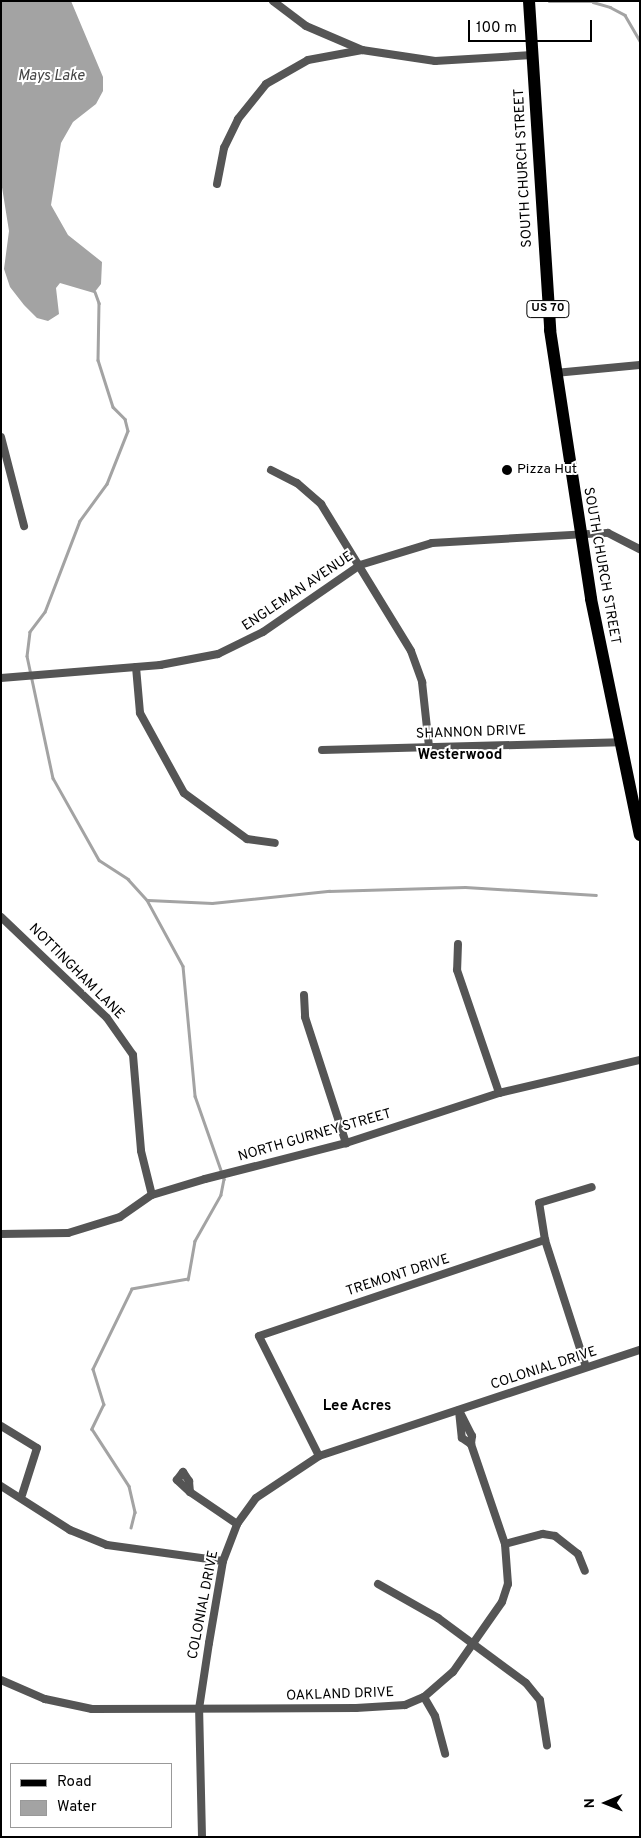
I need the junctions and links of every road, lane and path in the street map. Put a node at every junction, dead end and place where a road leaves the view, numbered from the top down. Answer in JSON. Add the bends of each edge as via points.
{"nodes":[{"id":1,"x":274,"y":1,"type":"edge"},
{"id":2,"x":529,"y":1,"type":"edge"},
{"id":3,"x":362,"y":50,"type":"junction"},
{"id":4,"x":532,"y":56,"type":"junction"},
{"id":5,"x":217,"y":184,"type":"dead end"},
{"id":6,"x":640,"y":365,"type":"edge"},
{"id":7,"x":555,"y":372,"type":"junction"},
{"id":8,"x":1,"y":437,"type":"edge"},
{"id":9,"x":270,"y":470,"type":"dead end"},
{"id":10,"x":24,"y":526,"type":"dead end"},
{"id":11,"x":579,"y":533,"type":"junction"},
{"id":12,"x":640,"y":549,"type":"edge"},
{"id":13,"x":360,"y":565,"type":"junction"},
{"id":14,"x":136,"y":667,"type":"junction"},
{"id":15,"x":1,"y":678,"type":"edge"},
{"id":16,"x":620,"y":742,"type":"junction"},
{"id":17,"x":429,"y":746,"type":"junction"},
{"id":18,"x":322,"y":750,"type":"dead end"},
{"id":19,"x":640,"y":835,"type":"edge"},
{"id":20,"x":275,"y":843,"type":"dead end"},
{"id":21,"x":1,"y":917,"type":"edge"},
{"id":22,"x":458,"y":944,"type":"dead end"},
{"id":23,"x":304,"y":995,"type":"dead end"},
{"id":24,"x":640,"y":1060,"type":"edge"},
{"id":25,"x":498,"y":1093,"type":"junction"},
{"id":26,"x":346,"y":1143,"type":"junction"},
{"id":27,"x":592,"y":1187,"type":"dead end"},
{"id":28,"x":152,"y":1195,"type":"junction"},
{"id":29,"x":1,"y":1234,"type":"edge"},
{"id":30,"x":545,"y":1240,"type":"junction"},
{"id":31,"x":640,"y":1350,"type":"edge"},
{"id":32,"x":586,"y":1367,"type":"junction"},
{"id":33,"x":459,"y":1410,"type":"junction"},
{"id":34,"x":1,"y":1426,"type":"edge"},
{"id":35,"x":319,"y":1456,"type":"junction"},
{"id":36,"x":1,"y":1486,"type":"edge"},
{"id":37,"x":190,"y":1492,"type":"dead end"},
{"id":38,"x":22,"y":1495,"type":"junction"},
{"id":39,"x":237,"y":1524,"type":"junction"},
{"id":40,"x":505,"y":1544,"type":"junction"},
{"id":41,"x":223,"y":1560,"type":"junction"},
{"id":42,"x":585,"y":1571,"type":"dead end"},
{"id":43,"x":378,"y":1584,"type":"dead end"},
{"id":44,"x":473,"y":1642,"type":"junction"},
{"id":45,"x":1,"y":1680,"type":"edge"},
{"id":46,"x":424,"y":1698,"type":"junction"},
{"id":47,"x":199,"y":1709,"type":"junction"},
{"id":48,"x":547,"y":1745,"type":"dead end"},
{"id":49,"x":445,"y":1754,"type":"dead end"},
{"id":50,"x":202,"y":1837,"type":"edge"}],
"edges":[{"from":1,"to":3,"type":"street","via":[[306,26]]},
{"from":2,"to":4,"type":"main road","name":"SOUTH CHURCH STREET","number":"US 70"},
{"from":3,"to":4,"type":"street","via":[[436,61]]},
{"from":3,"to":5,"type":"street","via":[[308,60],[266,84],[234,126],[224,148]]},
{"from":4,"to":7,"type":"main road","name":"SOUTH CHURCH STREET","number":"US 70"},
{"from":6,"to":7,"type":"street"},
{"from":7,"to":11,"type":"main road","name":"SOUTH CHURCH STREET","number":"US 70"},
{"from":8,"to":10,"type":"street"},
{"from":9,"to":13,"type":"street","via":[[297,483],[321,504]]},
{"from":11,"to":12,"type":"street","name":"ENGLEMAN AVENUE","via":[[608,533]]},
{"from":11,"to":13,"type":"street","name":"ENGLEMAN AVENUE","via":[[432,543]]},
{"from":11,"to":16,"type":"main road","name":"SOUTH CHURCH STREET","number":"US 70"},
{"from":13,"to":14,"type":"street","name":"ENGLEMAN AVENUE","via":[[242,644],[192,661]]},
{"from":13,"to":17,"type":"street","via":[[411,651],[422,682]]},
{"from":14,"to":15,"type":"street","name":"ENGLEMAN AVENUE","via":[[44,671]]},
{"from":14,"to":20,"type":"street","via":[[140,713],[184,793],[247,839]]},
{"from":16,"to":17,"type":"street","name":"SHANNON DRIVE"},
{"from":16,"to":19,"type":"main road","name":"SOUTH CHURCH STREET","number":"US 70"},
{"from":17,"to":18,"type":"street","name":"SHANNON DRIVE"},
{"from":21,"to":28,"type":"street","name":"NOTTINGHAM LANE","via":[[107,1018],[133,1055],[141,1151]]},
{"from":22,"to":25,"type":"street","via":[[458,970]]},
{"from":23,"to":26,"type":"street","via":[[305,1017]]},
{"from":24,"to":25,"type":"street","name":"NORTH GURNEY STREET"},
{"from":25,"to":26,"type":"street","name":"NORTH GURNEY STREET"},
{"from":26,"to":28,"type":"street","name":"NORTH GURNEY STREET"},
{"from":27,"to":30,"type":"street","via":[[539,1204]]},
{"from":28,"to":29,"type":"street","name":"NORTH GURNEY STREET","via":[[120,1217],[68,1233]]},
{"from":30,"to":32,"type":"street"},
{"from":30,"to":35,"type":"street","name":"TREMONT DRIVE","via":[[259,1336]]},
{"from":31,"to":32,"type":"street","name":"COLONIAL DRIVE"},
{"from":32,"to":33,"type":"street","name":"COLONIAL DRIVE"},
{"from":33,"to":35,"type":"street","name":"COLONIAL DRIVE"},
{"from":33,"to":40,"type":"street","name":"OAKLAND DRIVE","via":[[472,1436],[471,1444]]},
{"from":34,"to":38,"type":"street","via":[[37,1448]]},
{"from":35,"to":39,"type":"street","name":"COLONIAL DRIVE","via":[[273,1483]]},
{"from":36,"to":38,"type":"street"},
{"from":37,"to":39,"type":"street"},
{"from":38,"to":41,"type":"street","via":[[70,1530],[107,1545]]},
{"from":39,"to":41,"type":"street","name":"COLONIAL DRIVE"},
{"from":40,"to":42,"type":"street","via":[[543,1534],[556,1536],[578,1554]]},
{"from":40,"to":44,"type":"street","name":"OAKLAND DRIVE","via":[[509,1567],[502,1602]]},
{"from":41,"to":47,"type":"street","name":"COLONIAL DRIVE"},
{"from":43,"to":44,"type":"street"},
{"from":44,"to":46,"type":"street","name":"OAKLAND DRIVE","via":[[453,1672]]},
{"from":44,"to":48,"type":"street","via":[[535,1692],[543,1712]]},
{"from":45,"to":47,"type":"street","name":"OAKLAND DRIVE","via":[[45,1699],[92,1709]]},
{"from":46,"to":47,"type":"street","name":"OAKLAND DRIVE","via":[[386,1707]]},
{"from":46,"to":49,"type":"street","via":[[435,1716]]},
{"from":47,"to":50,"type":"street","name":"COLONIAL DRIVE"}]}
